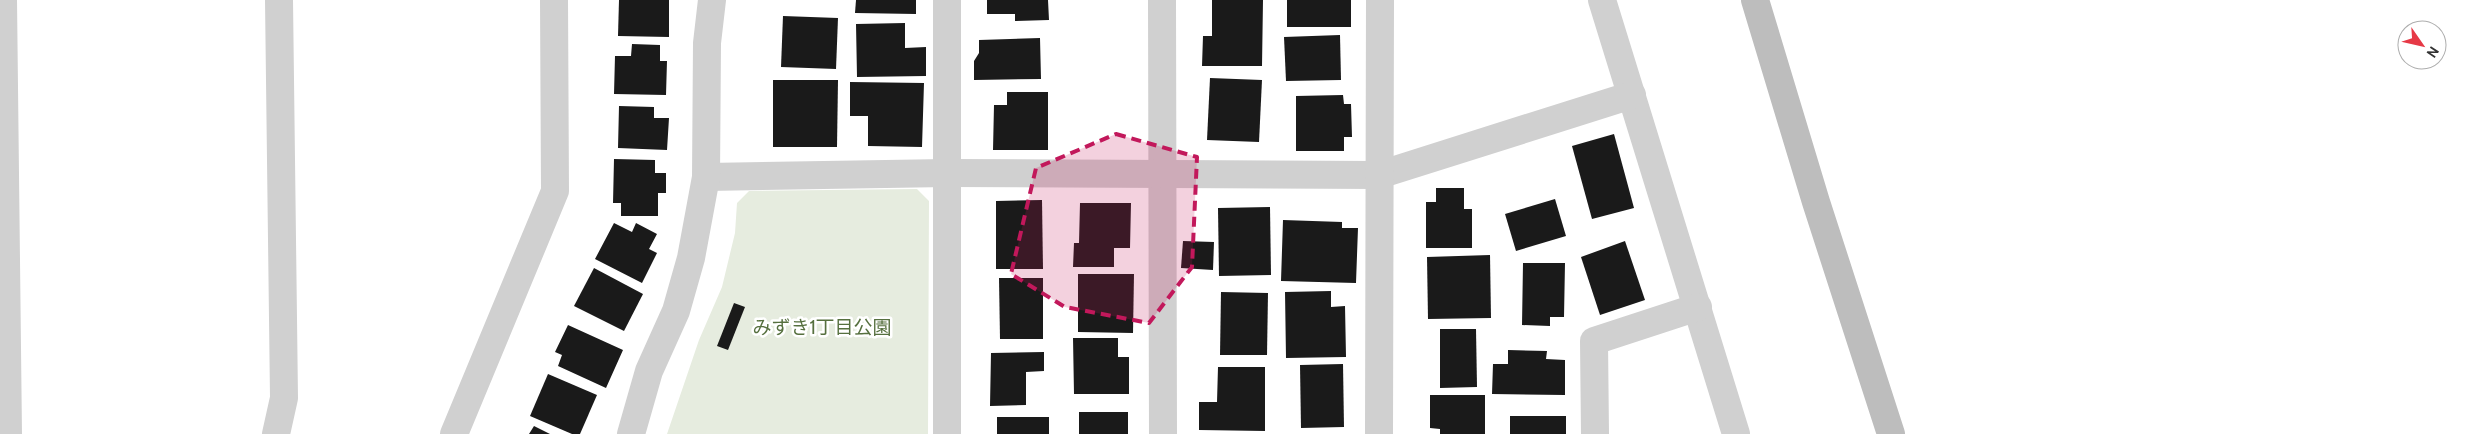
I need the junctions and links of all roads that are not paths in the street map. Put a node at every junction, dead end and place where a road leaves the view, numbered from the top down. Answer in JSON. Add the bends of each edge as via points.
{"nodes":[{"id":1,"x":3,"y":0,"type":"edge"},
{"id":2,"x":278,"y":0,"type":"edge"},
{"id":3,"x":554,"y":0,"type":"edge"},
{"id":4,"x":712,"y":0,"type":"edge"},
{"id":5,"x":946,"y":0,"type":"edge"},
{"id":6,"x":1162,"y":0,"type":"edge"},
{"id":7,"x":1380,"y":0,"type":"edge"},
{"id":8,"x":1602,"y":0,"type":"edge"},
{"id":9,"x":1755,"y":0,"type":"edge"},
{"id":10,"x":1632,"y":95,"type":"junction"},
{"id":11,"x":946,"y":173,"type":"junction"},
{"id":12,"x":1162,"y":173,"type":"junction"},
{"id":13,"x":1379,"y":176,"type":"junction"},
{"id":14,"x":706,"y":177,"type":"junction"},
{"id":15,"x":1698,"y":307,"type":"junction"},
{"id":16,"x":8,"y":434,"type":"edge"},
{"id":17,"x":276,"y":434,"type":"edge"},
{"id":18,"x":454,"y":434,"type":"edge"},
{"id":19,"x":631,"y":434,"type":"edge"},
{"id":20,"x":946,"y":434,"type":"edge"},
{"id":21,"x":1163,"y":434,"type":"edge"},
{"id":22,"x":1379,"y":434,"type":"edge"},
{"id":23,"x":1595,"y":434,"type":"edge"},
{"id":24,"x":1736,"y":434,"type":"edge"},
{"id":25,"x":1891,"y":434,"type":"edge"}],
"edges":[{"from":1,"to":16,"type":"street"},
{"from":2,"to":17,"type":"street","via":[[284,398]]},
{"from":3,"to":18,"type":"street","via":[[555,191]]},
{"from":4,"to":14,"type":"street","via":[[707,43]]},
{"from":5,"to":11,"type":"street"},
{"from":6,"to":12,"type":"street"},
{"from":7,"to":13,"type":"street"},
{"from":8,"to":10,"type":"street"},
{"from":9,"to":25,"type":"street"},
{"from":10,"to":13,"type":"street"},
{"from":10,"to":15,"type":"street"},
{"from":11,"to":12,"type":"street"},
{"from":11,"to":14,"type":"street"},
{"from":11,"to":20,"type":"street"},
{"from":12,"to":13,"type":"street"},
{"from":12,"to":21,"type":"street"},
{"from":13,"to":22,"type":"street"},
{"from":14,"to":19,"type":"street","via":[[676,311],[649,371]]},
{"from":15,"to":23,"type":"street","via":[[1594,341]]},
{"from":15,"to":24,"type":"street"}]}
